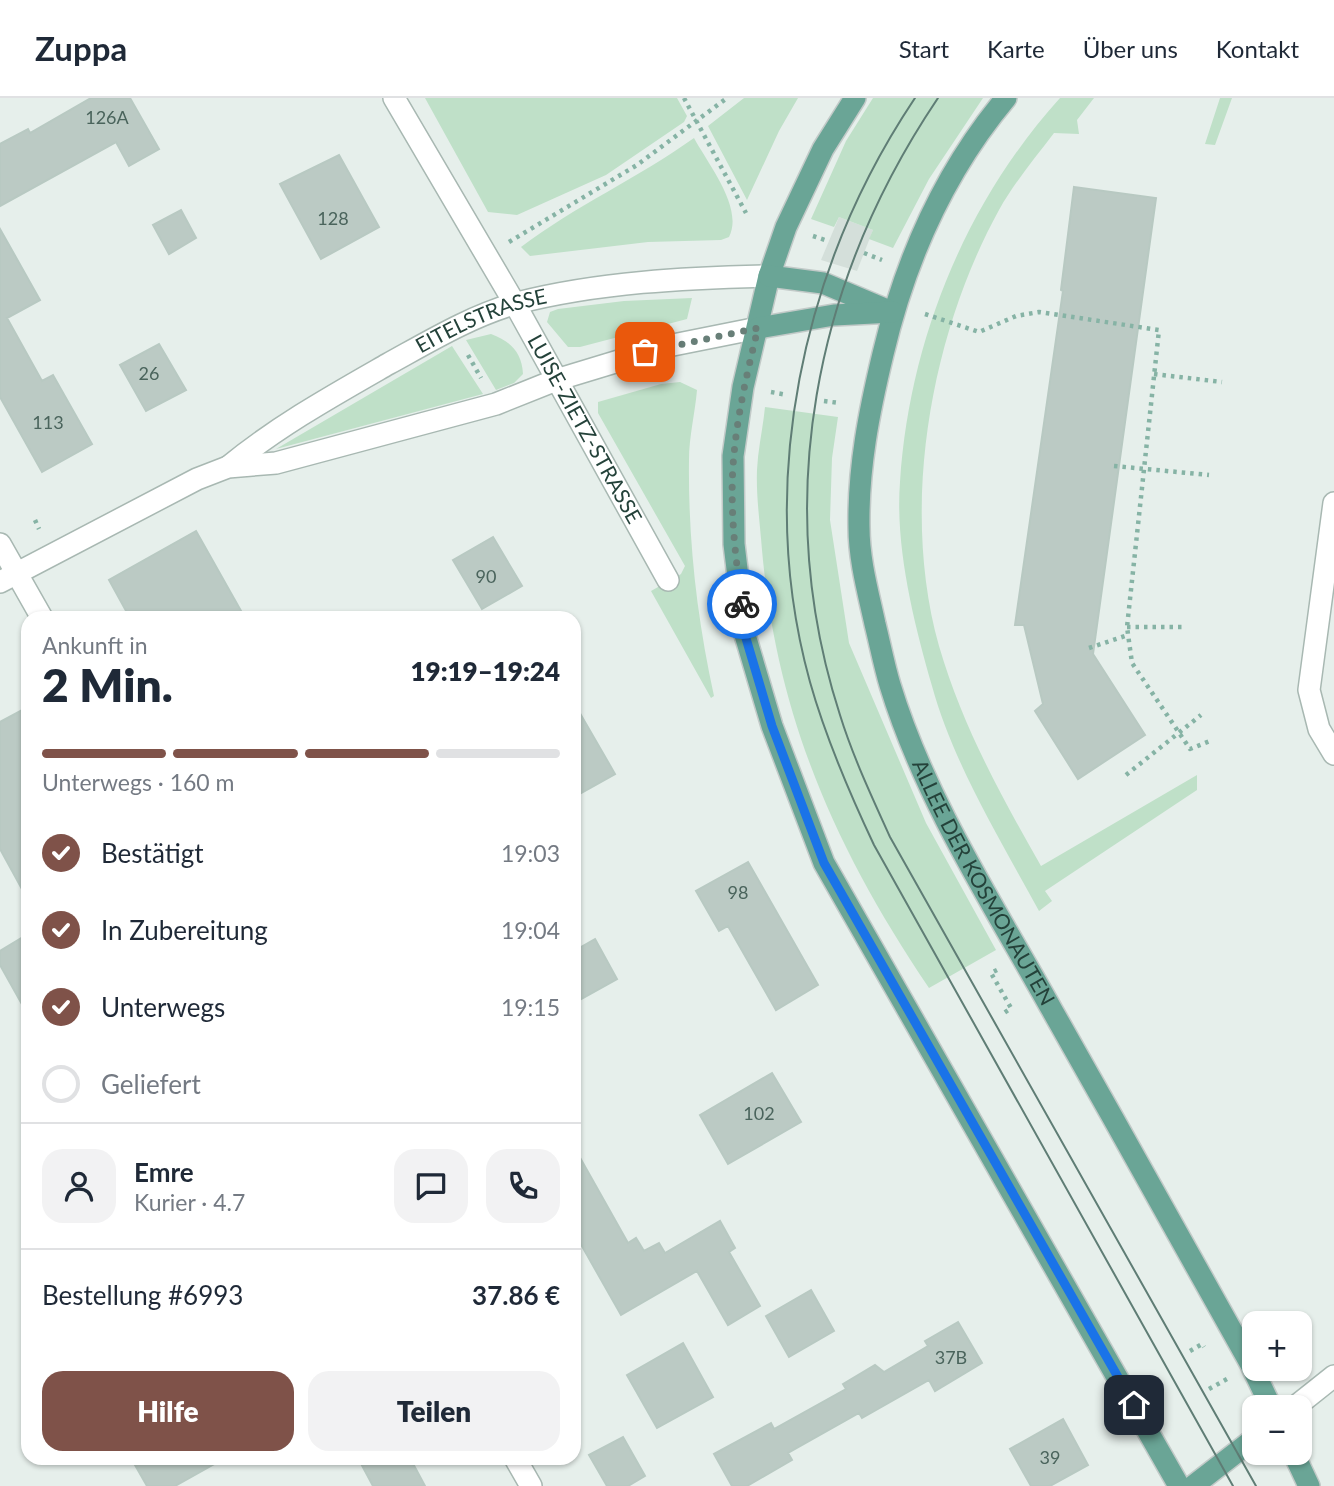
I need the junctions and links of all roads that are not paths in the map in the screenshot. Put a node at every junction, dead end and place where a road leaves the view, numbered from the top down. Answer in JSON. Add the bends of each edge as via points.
{"nodes":[{"id":1,"x":394,"y":98,"type":"edge"},
{"id":2,"x":855,"y":98,"type":"edge"},
{"id":3,"x":1006,"y":98,"type":"edge"},
{"id":4,"x":769,"y":276,"type":"junction"},
{"id":5,"x":515,"y":304,"type":"junction"},
{"id":6,"x":892,"y":312,"type":"junction"},
{"id":7,"x":758,"y":328,"type":"junction"},
{"id":8,"x":556,"y":380,"type":"junction"},
{"id":9,"x":228,"y":467,"type":"junction"},
{"id":10,"x":1334,"y":503,"type":"edge"},
{"id":11,"x":0,"y":544,"type":"edge"},
{"id":12,"x":8,"y":577,"type":"edge"},
{"id":13,"x":668,"y":580,"type":"dead end"},
{"id":14,"x":35,"y":611,"type":"edge"},
{"id":15,"x":1334,"y":754,"type":"edge"},
{"id":16,"x":1334,"y":1376,"type":"edge"},
{"id":17,"x":1265,"y":1395,"type":"edge"},
{"id":18,"x":1310,"y":1395,"type":"edge"},
{"id":19,"x":1242,"y":1448,"type":"edge"},
{"id":20,"x":519,"y":1465,"type":"edge"},
{"id":21,"x":1299,"y":1465,"type":"edge"},
{"id":22,"x":531,"y":1486,"type":"edge"},
{"id":23,"x":1179,"y":1486,"type":"edge"},
{"id":24,"x":1193,"y":1486,"type":"edge"},
{"id":25,"x":1308,"y":1486,"type":"edge"}],
"edges":[{"from":1,"to":5,"type":"street","name":"LUISE-ZIETZ-STRASSE"},
{"from":2,"to":4,"type":"main road","via":[[795,204]]},
{"from":3,"to":6,"type":"main road","name":"ALLEE DER KOSMONAUTEN","via":[[937,202]]},
{"from":4,"to":5,"type":"street","name":"EITELSTRASSE","via":[[716,276],[607,287]]},
{"from":4,"to":6,"type":"main road","via":[[823,283]]},
{"from":4,"to":7,"type":"main road"},
{"from":5,"to":8,"type":"street","name":"LUISE-ZIETZ-STRASSE"},
{"from":5,"to":9,"type":"street","name":"EITELSTRASSE","via":[[453,328],[290,420]]},
{"from":6,"to":7,"type":"main road","via":[[834,315]]},
{"from":6,"to":17,"type":"main road","name":"ALLEE DER KOSMONAUTEN","via":[[866,429],[859,530],[864,575],[889,684],[935,795],[982,886]]},
{"from":7,"to":8,"type":"street","name":"EITELSTRASSE","via":[[668,346]]},
{"from":7,"to":23,"type":"main road","via":[[733,456],[734,544],[745,635],[806,821],[824,863]]},
{"from":8,"to":9,"type":"street","name":"EITELSTRASSE","via":[[496,404],[276,463]]},
{"from":8,"to":13,"type":"street","name":"LUISE-ZIETZ-STRASSE"},
{"from":9,"to":12,"type":"street","name":"EITELSTRASSE"},
{"from":10,"to":15,"type":"street","via":[[1309,690],[1319,729]]},
{"from":11,"to":12,"type":"street"},
{"from":12,"to":14,"type":"street"},
{"from":16,"to":18,"type":"street"},
{"from":19,"to":24,"type":"main road"},
{"from":20,"to":22,"type":"street"},
{"from":21,"to":25,"type":"main road"}]}
